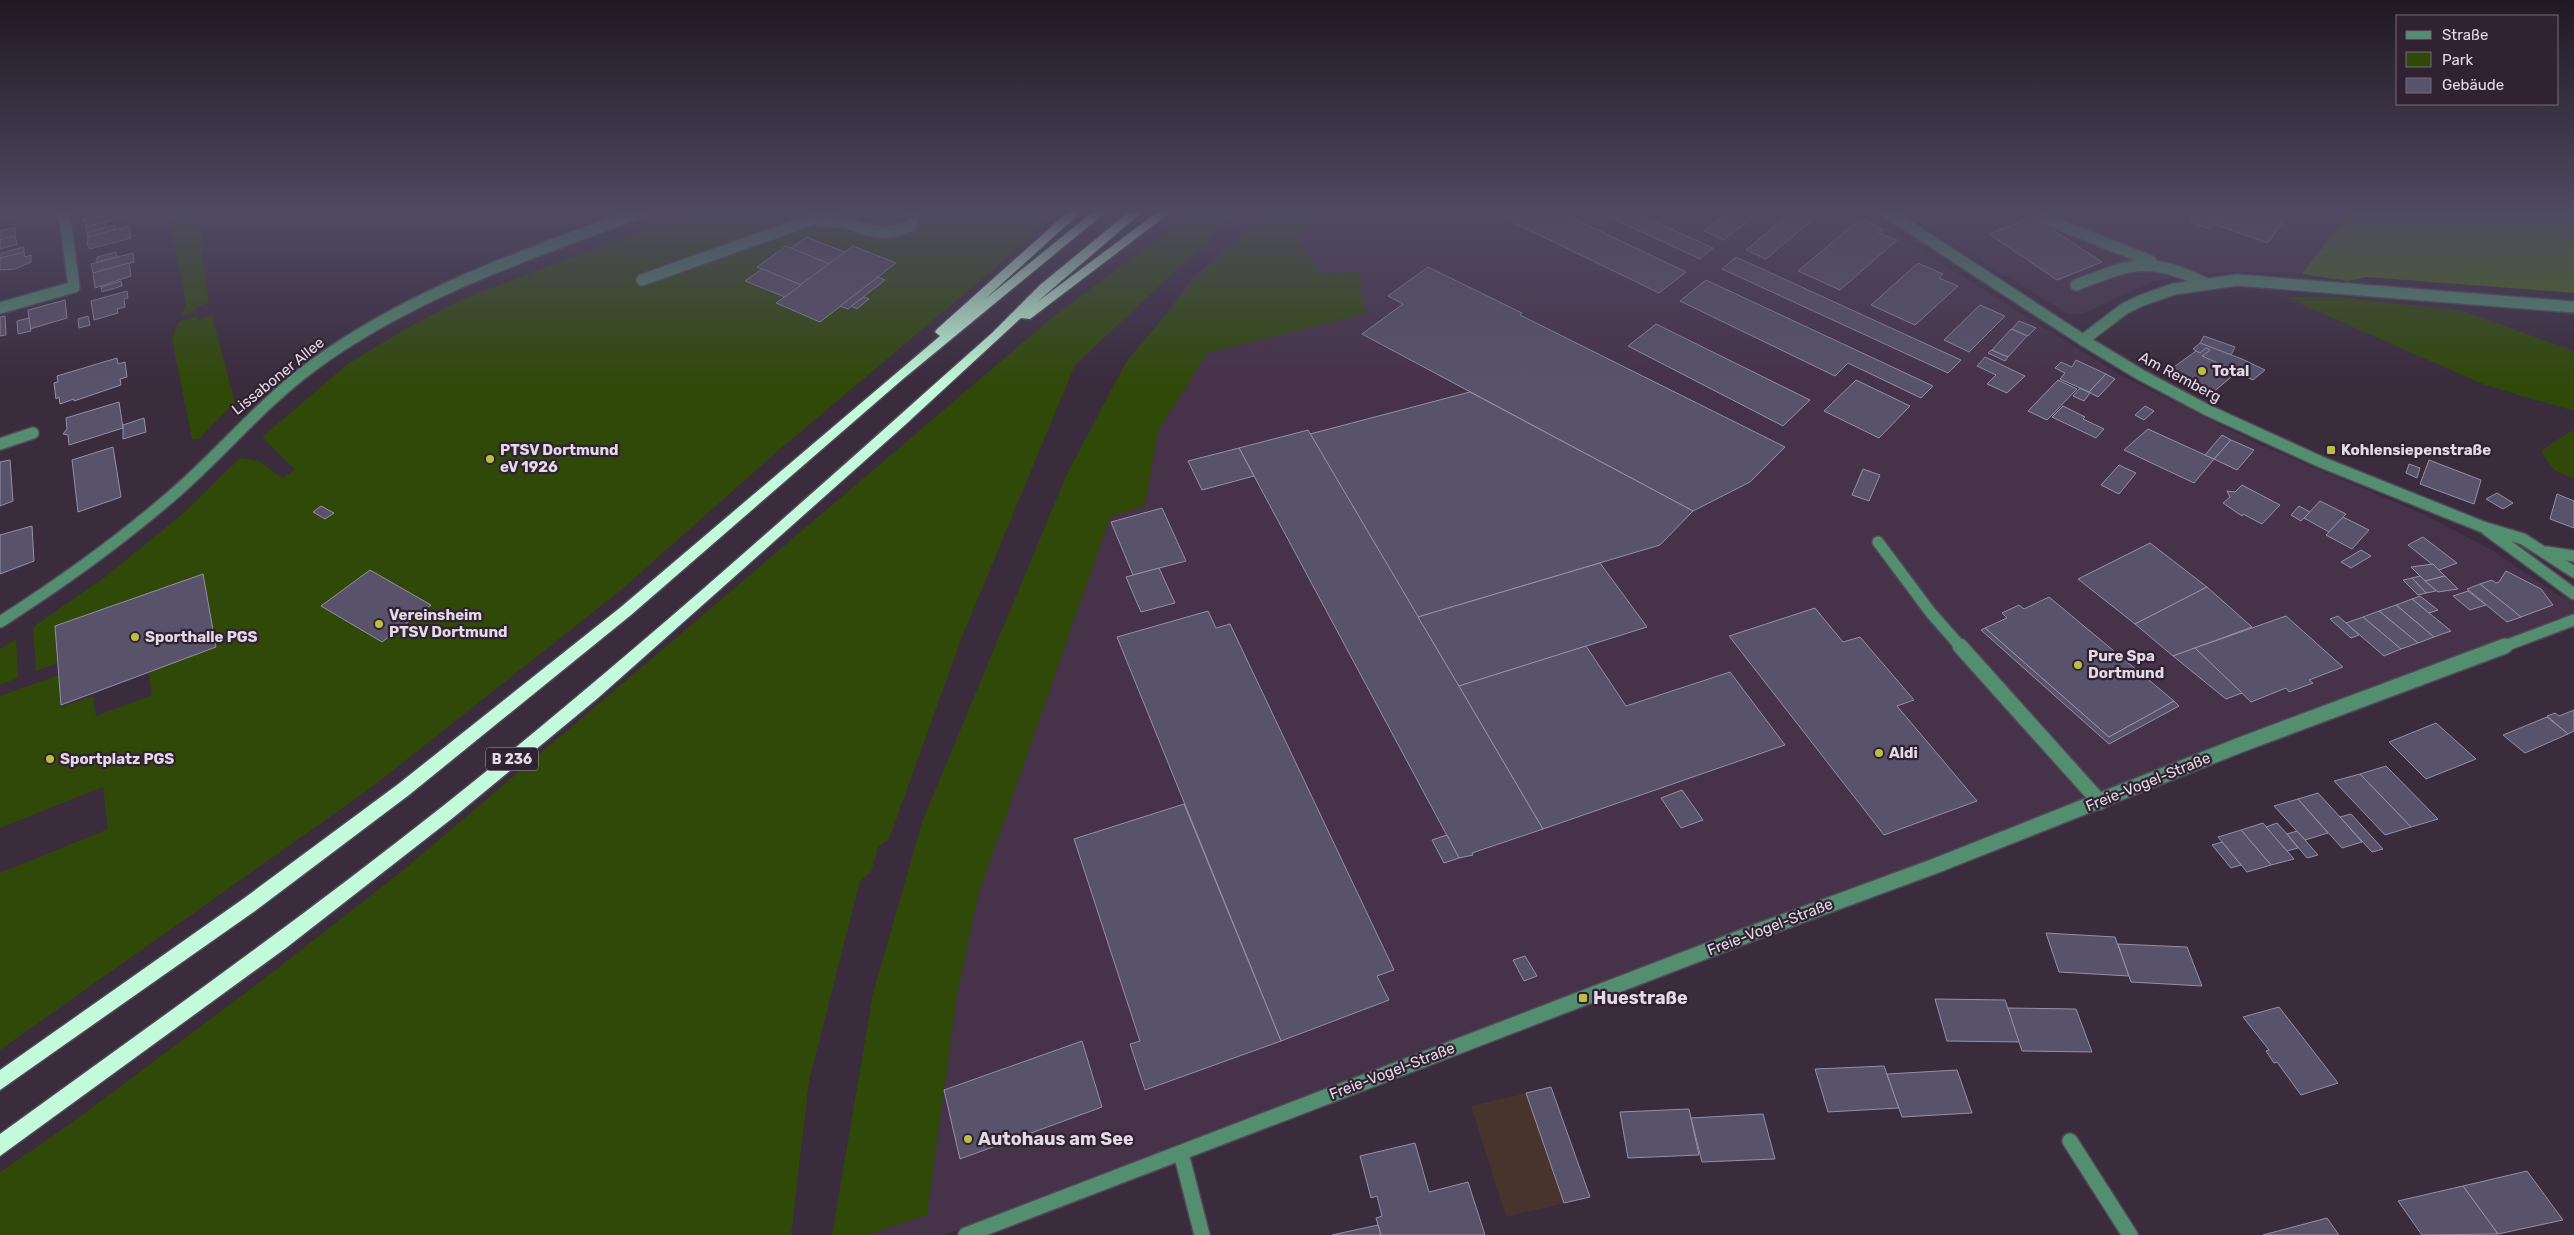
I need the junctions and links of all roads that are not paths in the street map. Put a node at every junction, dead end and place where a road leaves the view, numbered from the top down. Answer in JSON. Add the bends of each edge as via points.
{"nodes":[{"id":1,"x":72,"y":269,"type":"edge"},
{"id":2,"x":494,"y":269,"type":"edge"},
{"id":3,"x":674,"y":269,"type":"edge"},
{"id":4,"x":1011,"y":269,"type":"edge"},
{"id":5,"x":1030,"y":269,"type":"edge"},
{"id":6,"x":1067,"y":269,"type":"edge"},
{"id":7,"x":1089,"y":269,"type":"edge"},
{"id":8,"x":1973,"y":269,"type":"edge"},
{"id":9,"x":2120,"y":269,"type":"edge"},
{"id":10,"x":2176,"y":269,"type":"edge"},
{"id":11,"x":642,"y":280,"type":"dead end"},
{"id":12,"x":2205,"y":283,"type":"junction"},
{"id":13,"x":2076,"y":285,"type":"dead end"},
{"id":14,"x":0,"y":308,"type":"edge"},
{"id":15,"x":2574,"y":308,"type":"edge"},
{"id":16,"x":996,"y":336,"type":"junction"},
{"id":17,"x":2083,"y":340,"type":"junction"},
{"id":18,"x":898,"y":376,"type":"junction"},
{"id":19,"x":33,"y":433,"type":"dead end"},
{"id":20,"x":0,"y":444,"type":"edge"},
{"id":21,"x":2483,"y":526,"type":"junction"},
{"id":22,"x":1878,"y":542,"type":"dead end"},
{"id":23,"x":2544,"y":551,"type":"junction"},
{"id":24,"x":2574,"y":556,"type":"edge"},
{"id":25,"x":2574,"y":572,"type":"edge"},
{"id":26,"x":2574,"y":594,"type":"edge"},
{"id":27,"x":2574,"y":620,"type":"edge"},
{"id":28,"x":0,"y":622,"type":"edge"},
{"id":29,"x":2100,"y":802,"type":"junction"},
{"id":30,"x":0,"y":1081,"type":"edge"},
{"id":31,"x":2070,"y":1141,"type":"dead end"},
{"id":32,"x":0,"y":1146,"type":"edge"},
{"id":33,"x":1180,"y":1153,"type":"junction"},
{"id":34,"x":966,"y":1235,"type":"edge"},
{"id":35,"x":1202,"y":1235,"type":"edge"},
{"id":36,"x":2130,"y":1235,"type":"edge"}],
"edges":[{"from":1,"to":14,"type":"street","via":[[74,287]]},
{"from":2,"to":28,"type":"street","name":"Lissaboner Allee","via":[[413,304],[311,367],[253,415],[176,492],[118,541]]},
{"from":3,"to":11,"type":"street"},
{"from":4,"to":18,"type":"highway","via":[[959,314]]},
{"from":5,"to":18,"type":"highway","number":"B 236"},
{"from":6,"to":16,"type":"highway","number":"B 236"},
{"from":7,"to":16,"type":"highway"},
{"from":8,"to":17,"type":"street","name":"Am Remberg"},
{"from":9,"to":13,"type":"street"},
{"from":10,"to":12,"type":"street"},
{"from":12,"to":15,"type":"street","via":[[2237,280],[2305,284]]},
{"from":12,"to":17,"type":"street","via":[[2140,300]]},
{"from":16,"to":32,"type":"highway","number":"B 236","via":[[675,623],[463,799],[280,942]]},
{"from":17,"to":21,"type":"street","name":"Am Remberg","via":[[2141,375],[2256,434]]},
{"from":18,"to":30,"type":"highway","number":"B 236","via":[[626,611],[403,790],[250,905]]},
{"from":19,"to":20,"type":"street"},
{"from":21,"to":23,"type":"street","name":"Am Remberg","via":[[2508,532]]},
{"from":21,"to":26,"type":"street","name":"Am Remberg"},
{"from":22,"to":29,"type":"street","via":[[1931,613]]},
{"from":23,"to":24,"type":"street"},
{"from":23,"to":25,"type":"street","name":"Am Remberg"},
{"from":27,"to":29,"type":"street","name":"Freie-Vogel-Straße","via":[[2240,745]]},
{"from":29,"to":33,"type":"street","name":"Freie-Vogel-Straße"},
{"from":31,"to":36,"type":"street"},
{"from":33,"to":34,"type":"street","name":"Freie-Vogel-Straße"},
{"from":33,"to":35,"type":"street"}]}
